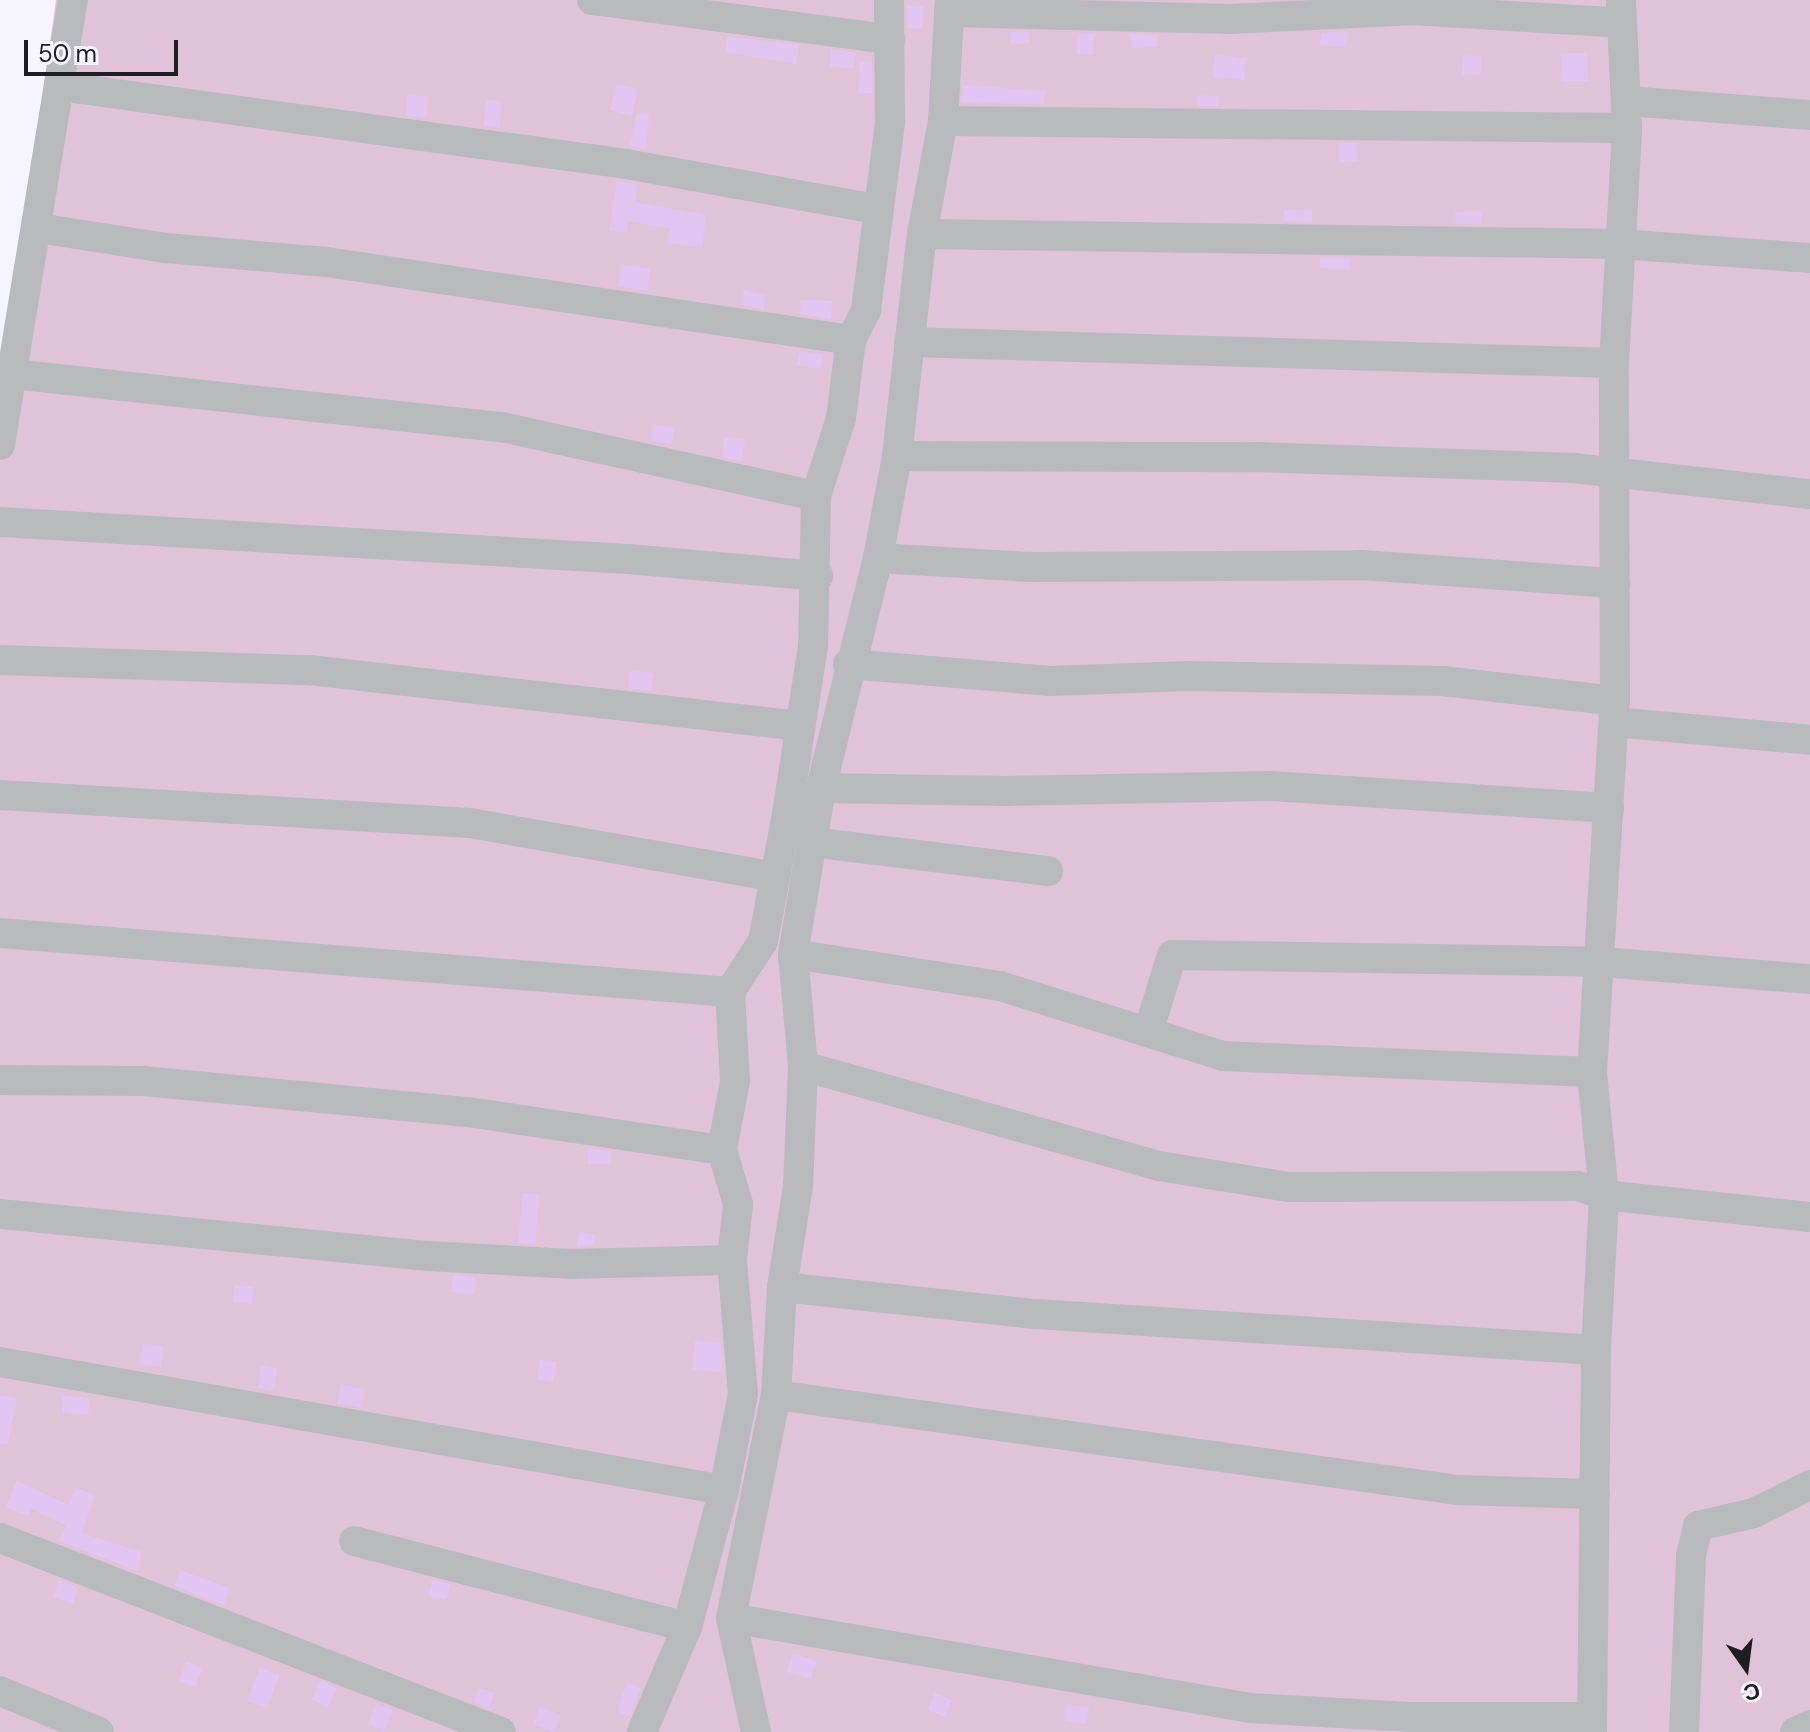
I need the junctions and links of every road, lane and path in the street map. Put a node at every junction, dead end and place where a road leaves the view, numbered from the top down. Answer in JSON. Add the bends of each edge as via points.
{"nodes":[{"id":1,"x":73,"y":0,"type":"edge"},
{"id":2,"x":592,"y":0,"type":"edge"},
{"id":3,"x":889,"y":0,"type":"edge"},
{"id":4,"x":949,"y":6,"type":"edge"},
{"id":5,"x":1621,"y":12,"type":"edge"},
{"id":6,"x":890,"y":39,"type":"junction"},
{"id":7,"x":59,"y":86,"type":"junction"},
{"id":8,"x":1627,"y":114,"type":"junction"},
{"id":9,"x":1810,"y":115,"type":"edge"},
{"id":10,"x":943,"y":121,"type":"junction"},
{"id":11,"x":875,"y":209,"type":"junction"},
{"id":12,"x":38,"y":228,"type":"junction"},
{"id":13,"x":922,"y":234,"type":"junction"},
{"id":14,"x":1619,"y":244,"type":"junction"},
{"id":15,"x":1810,"y":258,"type":"edge"},
{"id":16,"x":851,"y":340,"type":"junction"},
{"id":17,"x":909,"y":342,"type":"junction"},
{"id":18,"x":1614,"y":363,"type":"junction"},
{"id":19,"x":12,"y":374,"type":"junction"},
{"id":20,"x":0,"y":445,"type":"edge"},
{"id":21,"x":897,"y":456,"type":"junction"},
{"id":22,"x":1613,"y":474,"type":"junction"},
{"id":23,"x":1810,"y":494,"type":"edge"},
{"id":24,"x":816,"y":496,"type":"junction"},
{"id":25,"x":0,"y":522,"type":"edge"},
{"id":26,"x":878,"y":558,"type":"junction"},
{"id":27,"x":818,"y":576,"type":"junction"},
{"id":28,"x":1615,"y":583,"type":"junction"},
{"id":29,"x":0,"y":660,"type":"edge"},
{"id":30,"x":848,"y":664,"type":"junction"},
{"id":31,"x":1615,"y":711,"type":"junction"},
{"id":32,"x":799,"y":726,"type":"junction"},
{"id":33,"x":1810,"y":740,"type":"edge"},
{"id":34,"x":821,"y":788,"type":"junction"},
{"id":35,"x":0,"y":795,"type":"edge"},
{"id":36,"x":1609,"y":808,"type":"junction"},
{"id":37,"x":811,"y":842,"type":"junction"},
{"id":38,"x":1048,"y":871,"type":"dead end"},
{"id":39,"x":772,"y":876,"type":"junction"},
{"id":40,"x":0,"y":933,"type":"edge"},
{"id":41,"x":793,"y":954,"type":"junction"},
{"id":42,"x":1602,"y":962,"type":"junction"},
{"id":43,"x":1810,"y":979,"type":"edge"},
{"id":44,"x":730,"y":992,"type":"junction"},
{"id":45,"x":1149,"y":1029,"type":"junction"},
{"id":46,"x":803,"y":1066,"type":"junction"},
{"id":47,"x":1592,"y":1072,"type":"junction"},
{"id":48,"x":0,"y":1080,"type":"edge"},
{"id":49,"x":722,"y":1150,"type":"junction"},
{"id":50,"x":1604,"y":1195,"type":"junction"},
{"id":51,"x":0,"y":1214,"type":"edge"},
{"id":52,"x":1810,"y":1217,"type":"edge"},
{"id":53,"x":732,"y":1260,"type":"junction"},
{"id":54,"x":782,"y":1287,"type":"junction"},
{"id":55,"x":1596,"y":1350,"type":"junction"},
{"id":56,"x":0,"y":1362,"type":"edge"},
{"id":57,"x":776,"y":1395,"type":"junction"},
{"id":58,"x":1810,"y":1485,"type":"edge"},
{"id":59,"x":724,"y":1490,"type":"junction"},
{"id":60,"x":1595,"y":1494,"type":"junction"},
{"id":61,"x":0,"y":1538,"type":"edge"},
{"id":62,"x":354,"y":1541,"type":"dead end"},
{"id":63,"x":731,"y":1618,"type":"junction"},
{"id":64,"x":687,"y":1627,"type":"junction"},
{"id":65,"x":0,"y":1691,"type":"edge"},
{"id":66,"x":1592,"y":1724,"type":"edge"},
{"id":67,"x":1810,"y":1725,"type":"edge"},
{"id":68,"x":761,"y":1730,"type":"edge"},
{"id":69,"x":99,"y":1732,"type":"edge"},
{"id":70,"x":501,"y":1732,"type":"edge"},
{"id":71,"x":642,"y":1732,"type":"edge"},
{"id":72,"x":1684,"y":1732,"type":"edge"},
{"id":73,"x":1795,"y":1732,"type":"edge"}],
"edges":[{"from":1,"to":7,"type":"street"},
{"from":2,"to":6,"type":"street"},
{"from":3,"to":6,"type":"street"},
{"from":4,"to":5,"type":"street","via":[[1231,19],[1412,10]]},
{"from":4,"to":10,"type":"street"},
{"from":5,"to":8,"type":"street"},
{"from":6,"to":11,"type":"street","via":[[890,122]]},
{"from":7,"to":11,"type":"street","via":[[626,164]]},
{"from":7,"to":12,"type":"street"},
{"from":8,"to":9,"type":"street"},
{"from":8,"to":10,"type":"street"},
{"from":8,"to":14,"type":"street"},
{"from":10,"to":13,"type":"street"},
{"from":11,"to":16,"type":"street","via":[[866,310]]},
{"from":12,"to":16,"type":"street","via":[[166,248],[326,262]]},
{"from":12,"to":19,"type":"street"},
{"from":13,"to":14,"type":"street"},
{"from":13,"to":17,"type":"street"},
{"from":14,"to":15,"type":"street"},
{"from":14,"to":18,"type":"street"},
{"from":16,"to":24,"type":"street","via":[[841,418]]},
{"from":17,"to":18,"type":"street"},
{"from":17,"to":21,"type":"street"},
{"from":18,"to":22,"type":"street"},
{"from":19,"to":20,"type":"street"},
{"from":19,"to":24,"type":"street","via":[[502,427]]},
{"from":21,"to":22,"type":"street","via":[[1275,457],[1574,468]]},
{"from":21,"to":26,"type":"street"},
{"from":22,"to":23,"type":"street"},
{"from":22,"to":28,"type":"street"},
{"from":24,"to":27,"type":"street"},
{"from":25,"to":27,"type":"street","via":[[628,559]]},
{"from":26,"to":28,"type":"street","via":[[1030,567],[1361,565]]},
{"from":26,"to":30,"type":"street"},
{"from":27,"to":32,"type":"street"},
{"from":28,"to":31,"type":"street"},
{"from":29,"to":32,"type":"street","via":[[309,670]]},
{"from":30,"to":31,"type":"street","via":[[1051,681],[1188,676],[1443,681]]},
{"from":30,"to":34,"type":"street"},
{"from":31,"to":33,"type":"street"},
{"from":31,"to":36,"type":"street"},
{"from":32,"to":39,"type":"street"},
{"from":34,"to":36,"type":"street","via":[[1270,786]]},
{"from":34,"to":37,"type":"street"},
{"from":35,"to":39,"type":"street","via":[[470,823]]},
{"from":36,"to":42,"type":"street"},
{"from":37,"to":38,"type":"street"},
{"from":37,"to":41,"type":"street"},
{"from":39,"to":44,"type":"street","via":[[763,941]]},
{"from":40,"to":44,"type":"street"},
{"from":41,"to":45,"type":"street","via":[[1000,986]]},
{"from":41,"to":46,"type":"street"},
{"from":42,"to":43,"type":"street"},
{"from":42,"to":45,"type":"street","via":[[1172,955]]},
{"from":42,"to":47,"type":"street"},
{"from":44,"to":49,"type":"street","via":[[735,1081]]},
{"from":45,"to":47,"type":"street","via":[[1223,1056]]},
{"from":46,"to":50,"type":"street","via":[[1159,1166],[1288,1187],[1578,1186]]},
{"from":46,"to":54,"type":"street","via":[[798,1186]]},
{"from":47,"to":50,"type":"street"},
{"from":48,"to":49,"type":"street","via":[[144,1081],[468,1112]]},
{"from":49,"to":53,"type":"street","via":[[738,1204]]},
{"from":50,"to":52,"type":"street"},
{"from":50,"to":55,"type":"street"},
{"from":51,"to":53,"type":"street","via":[[429,1256],[570,1264]]},
{"from":53,"to":59,"type":"street","via":[[743,1394]]},
{"from":54,"to":55,"type":"street","via":[[1036,1314]]},
{"from":54,"to":57,"type":"street"},
{"from":55,"to":60,"type":"street"},
{"from":56,"to":59,"type":"street"},
{"from":57,"to":60,"type":"street","via":[[1458,1490]]},
{"from":57,"to":63,"type":"street"},
{"from":58,"to":72,"type":"street","via":[[1754,1513],[1698,1526],[1691,1555]]},
{"from":59,"to":64,"type":"street"},
{"from":60,"to":66,"type":"street"},
{"from":61,"to":70,"type":"street"},
{"from":62,"to":64,"type":"street"},
{"from":63,"to":66,"type":"street","via":[[1250,1708]]},
{"from":63,"to":68,"type":"street","via":[[736,1657]]},
{"from":64,"to":71,"type":"street"},
{"from":65,"to":69,"type":"street"},
{"from":67,"to":73,"type":"street"}]}
